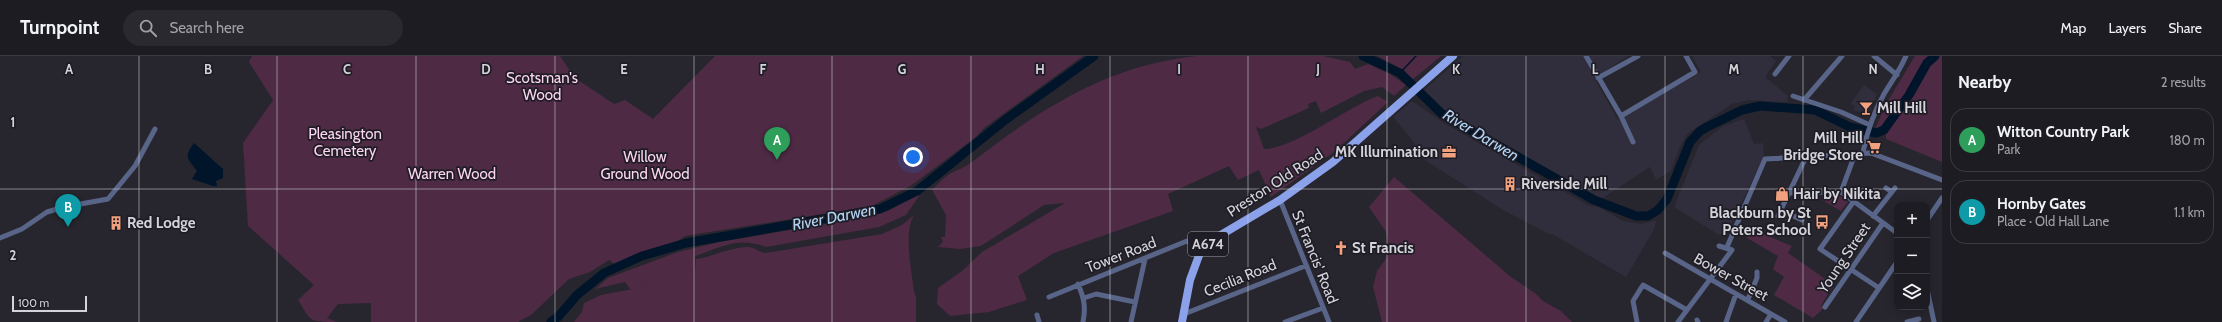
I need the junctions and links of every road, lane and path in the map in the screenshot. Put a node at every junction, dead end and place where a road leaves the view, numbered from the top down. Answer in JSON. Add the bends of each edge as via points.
{"nodes":[{"id":1,"x":1453,"y":56,"type":"edge"},
{"id":2,"x":1586,"y":56,"type":"edge"},
{"id":3,"x":1638,"y":56,"type":"edge"},
{"id":4,"x":1686,"y":56,"type":"edge"},
{"id":5,"x":1789,"y":56,"type":"edge"},
{"id":6,"x":1842,"y":56,"type":"edge"},
{"id":7,"x":1874,"y":56,"type":"edge"},
{"id":8,"x":1906,"y":56,"type":"edge"},
{"id":9,"x":1775,"y":74,"type":"dead end"},
{"id":10,"x":1897,"y":75,"type":"junction"},
{"id":11,"x":1598,"y":78,"type":"junction"},
{"id":12,"x":1793,"y":96,"type":"dead end"},
{"id":13,"x":1804,"y":100,"type":"junction"},
{"id":14,"x":1621,"y":116,"type":"junction"},
{"id":15,"x":1870,"y":126,"type":"junction"},
{"id":16,"x":155,"y":130,"type":"dead end"},
{"id":17,"x":1633,"y":142,"type":"dead end"},
{"id":18,"x":1863,"y":152,"type":"junction"},
{"id":19,"x":1855,"y":154,"type":"junction"},
{"id":20,"x":1806,"y":157,"type":"junction"},
{"id":21,"x":1942,"y":180,"type":"edge"},
{"id":22,"x":1886,"y":188,"type":"dead end"},
{"id":23,"x":1841,"y":192,"type":"junction"},
{"id":24,"x":1790,"y":193,"type":"junction"},
{"id":25,"x":1942,"y":198,"type":"edge"},
{"id":26,"x":1280,"y":200,"type":"junction"},
{"id":27,"x":1854,"y":201,"type":"junction"},
{"id":28,"x":1781,"y":210,"type":"junction"},
{"id":29,"x":1778,"y":216,"type":"dead end"},
{"id":30,"x":1873,"y":216,"type":"junction"},
{"id":31,"x":1930,"y":216,"type":"edge"},
{"id":32,"x":1802,"y":220,"type":"dead end"},
{"id":33,"x":1883,"y":223,"type":"junction"},
{"id":34,"x":1894,"y":231,"type":"edge"},
{"id":35,"x":0,"y":238,"type":"edge"},
{"id":36,"x":1719,"y":246,"type":"dead end"},
{"id":37,"x":1727,"y":247,"type":"junction"},
{"id":38,"x":1201,"y":250,"type":"junction"},
{"id":39,"x":1665,"y":253,"type":"dead end"},
{"id":40,"x":1145,"y":259,"type":"junction"},
{"id":41,"x":1305,"y":266,"type":"junction"},
{"id":42,"x":1894,"y":266,"type":"edge"},
{"id":43,"x":1850,"y":270,"type":"junction"},
{"id":44,"x":1757,"y":272,"type":"dead end"},
{"id":45,"x":1710,"y":280,"type":"junction"},
{"id":46,"x":1078,"y":284,"type":"junction"},
{"id":47,"x":1879,"y":288,"type":"junction"},
{"id":48,"x":1736,"y":294,"type":"junction"},
{"id":49,"x":1049,"y":297,"type":"dead end"},
{"id":50,"x":1084,"y":298,"type":"junction"},
{"id":51,"x":1748,"y":299,"type":"junction"},
{"id":52,"x":1135,"y":302,"type":"junction"},
{"id":53,"x":1930,"y":303,"type":"edge"},
{"id":54,"x":1825,"y":307,"type":"dead end"},
{"id":55,"x":1323,"y":308,"type":"junction"},
{"id":56,"x":1687,"y":310,"type":"junction"},
{"id":57,"x":1771,"y":314,"type":"junction"},
{"id":58,"x":1037,"y":315,"type":"dead end"},
{"id":59,"x":1183,"y":318,"type":"edge"},
{"id":60,"x":1919,"y":319,"type":"dead end"},
{"id":61,"x":1039,"y":322,"type":"edge"},
{"id":62,"x":1083,"y":322,"type":"edge"},
{"id":63,"x":1131,"y":322,"type":"edge"},
{"id":64,"x":1285,"y":322,"type":"edge"},
{"id":65,"x":1329,"y":322,"type":"edge"},
{"id":66,"x":1637,"y":322,"type":"edge"},
{"id":67,"x":1678,"y":322,"type":"edge"},
{"id":68,"x":1726,"y":322,"type":"edge"},
{"id":69,"x":1766,"y":322,"type":"edge"},
{"id":70,"x":1785,"y":322,"type":"edge"},
{"id":71,"x":1856,"y":322,"type":"edge"},
{"id":72,"x":1907,"y":322,"type":"edge"},
{"id":73,"x":1934,"y":322,"type":"edge"}],
"edges":[{"from":1,"to":26,"type":"main road","name":"Preston Old Road","number":"A674","via":[[1333,162]]},
{"from":2,"to":11,"type":"street"},
{"from":3,"to":11,"type":"street"},
{"from":4,"to":14,"type":"street","via":[[1696,72]]},
{"from":5,"to":9,"type":"street"},
{"from":6,"to":13,"type":"street"},
{"from":7,"to":10,"type":"street"},
{"from":8,"to":10,"type":"street"},
{"from":10,"to":15,"type":"street","via":[[1884,94]]},
{"from":11,"to":14,"type":"street"},
{"from":12,"to":13,"type":"street"},
{"from":13,"to":15,"type":"street"},
{"from":14,"to":17,"type":"street"},
{"from":15,"to":18,"type":"street"},
{"from":16,"to":35,"type":"street","via":[[134,166],[108,199],[47,212],[22,229]]},
{"from":18,"to":19,"type":"street"},
{"from":18,"to":21,"type":"street","via":[[1881,156]]},
{"from":19,"to":20,"type":"street"},
{"from":19,"to":23,"type":"street"},
{"from":20,"to":24,"type":"street"},
{"from":20,"to":37,"type":"street","via":[[1765,159]]},
{"from":22,"to":30,"type":"street","via":[[1894,190]]},
{"from":23,"to":24,"type":"street"},
{"from":23,"to":27,"type":"street"},
{"from":24,"to":28,"type":"street"},
{"from":25,"to":31,"type":"street"},
{"from":26,"to":38,"type":"main road","name":"Preston Old Road","number":"A674","via":[[1214,239]]},
{"from":26,"to":41,"type":"street","name":"St Francis' Road"},
{"from":27,"to":30,"type":"street"},
{"from":27,"to":43,"type":"street","via":[[1820,250]]},
{"from":28,"to":29,"type":"street"},
{"from":28,"to":32,"type":"street"},
{"from":30,"to":33,"type":"street"},
{"from":33,"to":34,"type":"street"},
{"from":33,"to":43,"type":"street","name":"Young Street"},
{"from":36,"to":37,"type":"street"},
{"from":37,"to":45,"type":"street","via":[[1732,250]]},
{"from":38,"to":40,"type":"street","name":"Tower Road","via":[[1187,241]]},
{"from":38,"to":59,"type":"main road","number":"A674","via":[[1190,280]]},
{"from":39,"to":45,"type":"street","name":"Bower Street"},
{"from":40,"to":46,"type":"street","name":"Tower Road"},
{"from":40,"to":52,"type":"street"},
{"from":41,"to":55,"type":"street","name":"St Francis' Road"},
{"from":41,"to":59,"type":"street","name":"Cecilia Road"},
{"from":42,"to":47,"type":"street"},
{"from":43,"to":47,"type":"street"},
{"from":43,"to":54,"type":"street","name":"Young Street"},
{"from":44,"to":51,"type":"street"},
{"from":45,"to":48,"type":"street","name":"Bower Street"},
{"from":45,"to":56,"type":"street"},
{"from":46,"to":49,"type":"street","name":"Tower Road"},
{"from":46,"to":50,"type":"street"},
{"from":47,"to":71,"type":"street"},
{"from":48,"to":51,"type":"street","name":"Bower Street"},
{"from":48,"to":68,"type":"street"},
{"from":50,"to":52,"type":"street","via":[[1096,294]]},
{"from":50,"to":62,"type":"street","via":[[1086,310]]},
{"from":51,"to":57,"type":"street","name":"Bower Street"},
{"from":52,"to":63,"type":"street"},
{"from":53,"to":73,"type":"street"},
{"from":55,"to":64,"type":"street"},
{"from":55,"to":65,"type":"street","name":"St Francis' Road"},
{"from":56,"to":66,"type":"street","via":[[1643,285],[1633,301]]},
{"from":56,"to":67,"type":"street"},
{"from":57,"to":69,"type":"street"},
{"from":57,"to":70,"type":"street","name":"Bower Street"},
{"from":58,"to":61,"type":"street"},
{"from":60,"to":72,"type":"street"}]}
